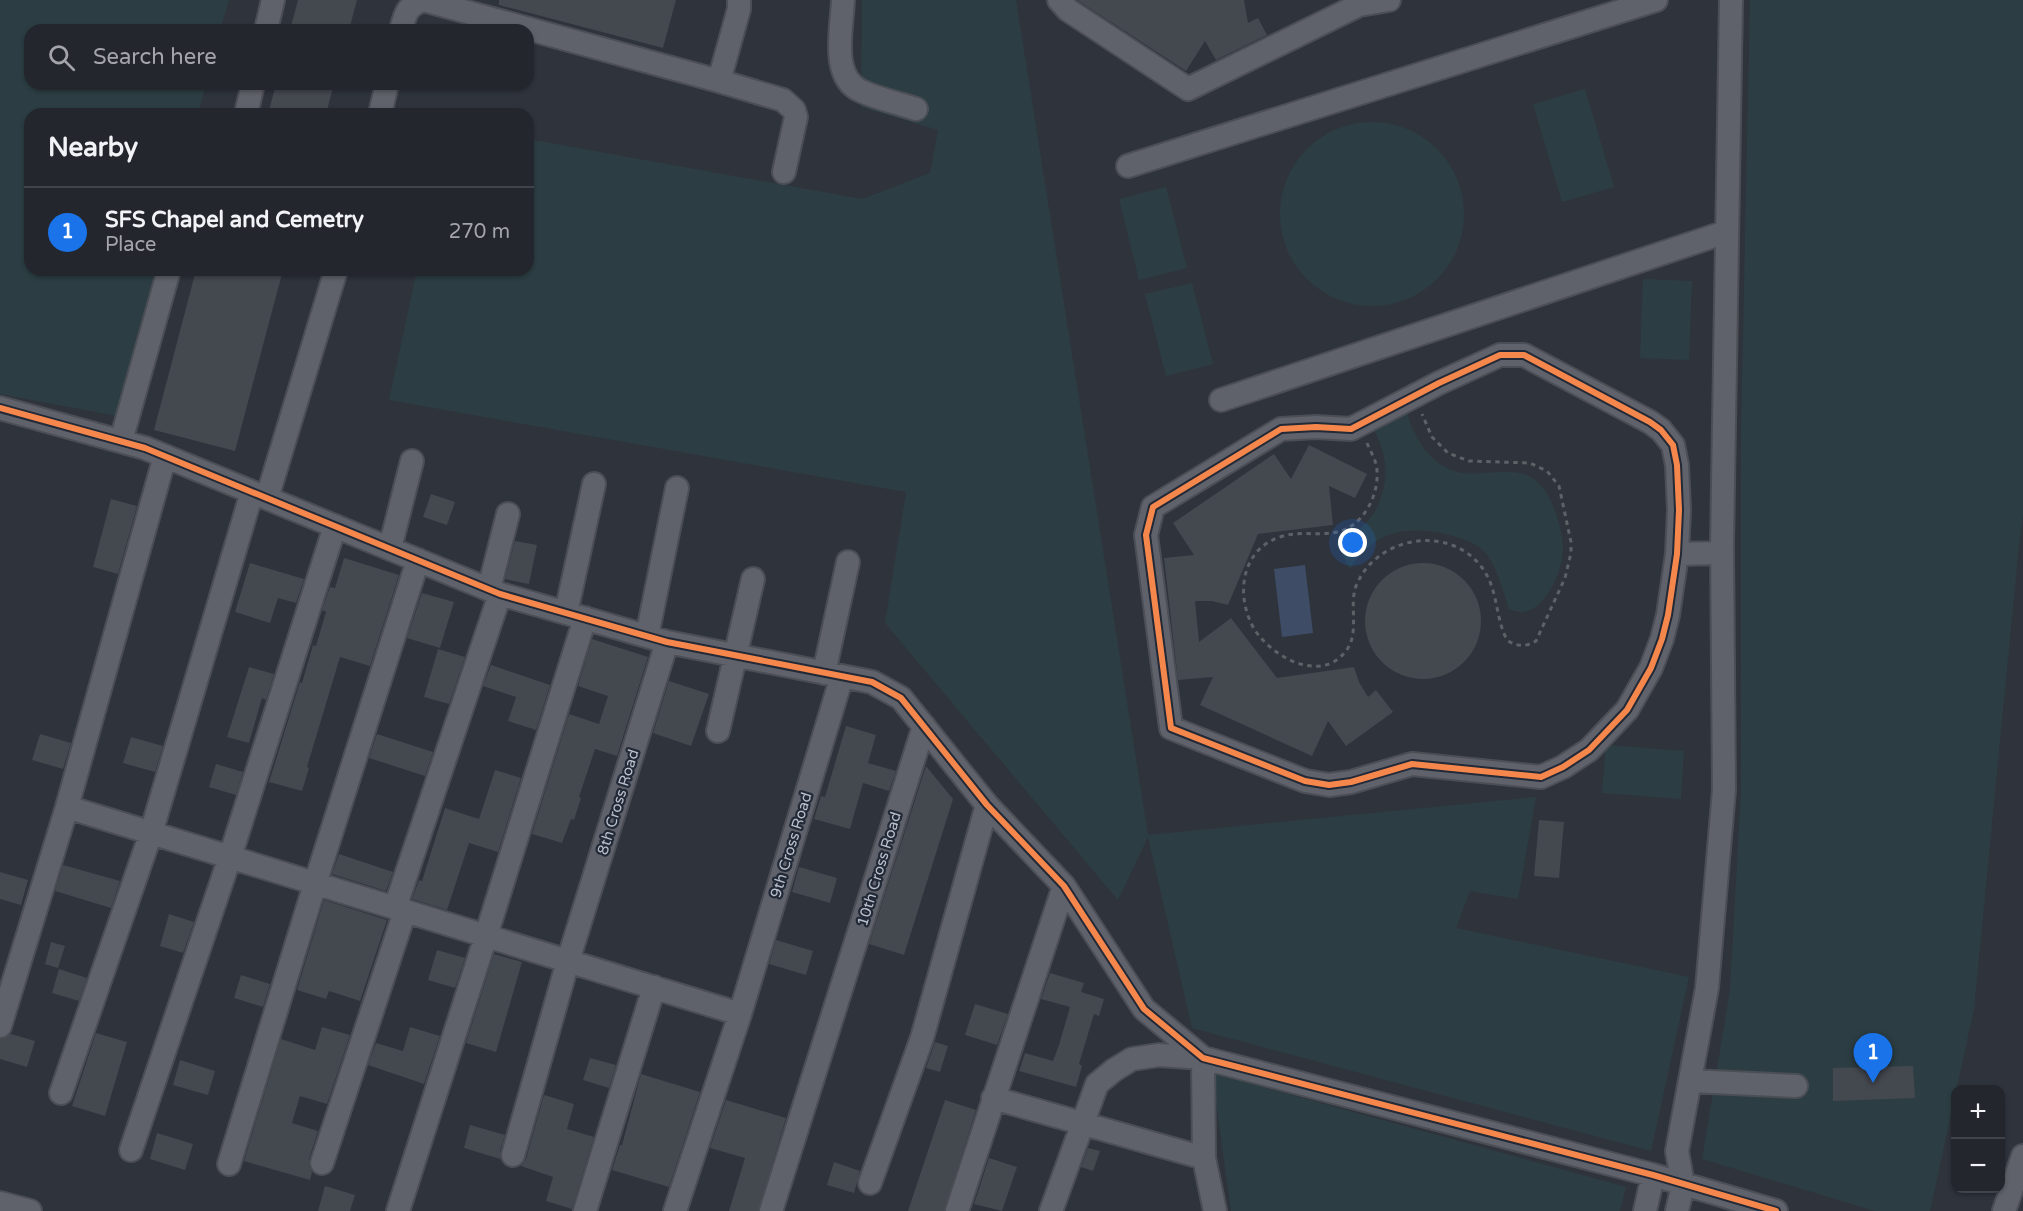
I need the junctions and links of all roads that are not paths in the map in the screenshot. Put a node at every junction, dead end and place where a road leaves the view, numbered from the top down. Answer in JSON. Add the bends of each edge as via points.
{"nodes":[{"id":1,"x":273,"y":0,"type":"edge"},
{"id":2,"x":739,"y":0,"type":"edge"},
{"id":3,"x":843,"y":0,"type":"edge"},
{"id":4,"x":1059,"y":0,"type":"edge"},
{"id":5,"x":1389,"y":0,"type":"edge"},
{"id":6,"x":1656,"y":0,"type":"edge"},
{"id":7,"x":1731,"y":0,"type":"edge"},
{"id":8,"x":267,"y":24,"type":"edge"},
{"id":9,"x":403,"y":24,"type":"edge"},
{"id":10,"x":511,"y":24,"type":"edge"},
{"id":11,"x":534,"y":30,"type":"edge"},
{"id":12,"x":719,"y":81,"type":"junction"},
{"id":13,"x":252,"y":90,"type":"edge"},
{"id":14,"x":386,"y":90,"type":"edge"},
{"id":15,"x":247,"y":108,"type":"edge"},
{"id":16,"x":381,"y":108,"type":"edge"},
{"id":17,"x":915,"y":109,"type":"dead end"},
{"id":18,"x":1128,"y":166,"type":"dead end"},
{"id":19,"x":784,"y":172,"type":"dead end"},
{"id":20,"x":1726,"y":232,"type":"junction"},
{"id":21,"x":167,"y":276,"type":"edge"},
{"id":22,"x":334,"y":276,"type":"edge"},
{"id":23,"x":1221,"y":400,"type":"dead end"},
{"id":24,"x":0,"y":408,"type":"edge"},
{"id":25,"x":121,"y":441,"type":"junction"},
{"id":26,"x":165,"y":456,"type":"junction"},
{"id":27,"x":412,"y":461,"type":"dead end"},
{"id":28,"x":594,"y":484,"type":"dead end"},
{"id":29,"x":677,"y":488,"type":"dead end"},
{"id":30,"x":260,"y":495,"type":"junction"},
{"id":31,"x":508,"y":514,"type":"dead end"},
{"id":32,"x":335,"y":526,"type":"junction"},
{"id":33,"x":390,"y":548,"type":"junction"},
{"id":34,"x":1678,"y":549,"type":"junction"},
{"id":35,"x":1722,"y":549,"type":"junction"},
{"id":36,"x":418,"y":560,"type":"junction"},
{"id":37,"x":848,"y":562,"type":"dead end"},
{"id":38,"x":753,"y":579,"type":"dead end"},
{"id":39,"x":495,"y":591,"type":"junction"},
{"id":40,"x":575,"y":615,"type":"junction"},
{"id":41,"x":657,"y":639,"type":"junction"},
{"id":42,"x":736,"y":656,"type":"junction"},
{"id":43,"x":833,"y":675,"type":"junction"},
{"id":44,"x":924,"y":726,"type":"junction"},
{"id":45,"x":718,"y":731,"type":"dead end"},
{"id":46,"x":987,"y":805,"type":"junction"},
{"id":47,"x":67,"y":807,"type":"junction"},
{"id":48,"x":151,"y":833,"type":"junction"},
{"id":49,"x":230,"y":857,"type":"junction"},
{"id":50,"x":315,"y":884,"type":"junction"},
{"id":51,"x":1064,"y":886,"type":"junction"},
{"id":52,"x":400,"y":909,"type":"junction"},
{"id":53,"x":486,"y":936,"type":"junction"},
{"id":54,"x":568,"y":961,"type":"junction"},
{"id":55,"x":654,"y":987,"type":"junction"},
{"id":56,"x":740,"y":1014,"type":"junction"},
{"id":57,"x":0,"y":1026,"type":"edge"},
{"id":58,"x":1203,"y":1058,"type":"junction"},
{"id":59,"x":1690,"y":1081,"type":"junction"},
{"id":60,"x":1796,"y":1086,"type":"dead end"},
{"id":61,"x":61,"y":1093,"type":"dead end"},
{"id":62,"x":993,"y":1098,"type":"junction"},
{"id":63,"x":1083,"y":1123,"type":"junction"},
{"id":64,"x":131,"y":1150,"type":"dead end"},
{"id":65,"x":1677,"y":1151,"type":"junction"},
{"id":66,"x":513,"y":1155,"type":"dead end"},
{"id":67,"x":2023,"y":1156,"type":"edge"},
{"id":68,"x":1204,"y":1158,"type":"junction"},
{"id":69,"x":322,"y":1163,"type":"dead end"},
{"id":70,"x":229,"y":1164,"type":"dead end"},
{"id":71,"x":1653,"y":1175,"type":"junction"},
{"id":72,"x":870,"y":1183,"type":"dead end"},
{"id":73,"x":1683,"y":1185,"type":"junction"},
{"id":74,"x":0,"y":1203,"type":"edge"},
{"id":75,"x":30,"y":1211,"type":"edge"},
{"id":76,"x":398,"y":1211,"type":"edge"},
{"id":77,"x":585,"y":1211,"type":"edge"},
{"id":78,"x":675,"y":1211,"type":"edge"},
{"id":79,"x":771,"y":1211,"type":"edge"},
{"id":80,"x":957,"y":1211,"type":"edge"},
{"id":81,"x":1051,"y":1211,"type":"edge"},
{"id":82,"x":1215,"y":1211,"type":"edge"},
{"id":83,"x":1645,"y":1211,"type":"edge"},
{"id":84,"x":1677,"y":1211,"type":"edge"},
{"id":85,"x":1776,"y":1211,"type":"edge"},
{"id":86,"x":2004,"y":1211,"type":"edge"}],
"edges":[{"from":1,"to":8,"type":"street"},
{"from":2,"to":12,"type":"street"},
{"from":3,"to":17,"type":"street","via":[[844,75],[861,91]]},
{"from":4,"to":5,"type":"street","via":[[1068,10],[1188,89],[1359,5]]},
{"from":6,"to":18,"type":"street"},
{"from":7,"to":20,"type":"street"},
{"from":9,"to":10,"type":"street","via":[[406,11],[423,0]]},
{"from":11,"to":12,"type":"street"},
{"from":12,"to":19,"type":"street","via":[[783,100],[794,110],[796,117]]},
{"from":13,"to":15,"type":"street"},
{"from":14,"to":16,"type":"street"},
{"from":20,"to":23,"type":"street"},
{"from":20,"to":35,"type":"street"},
{"from":21,"to":25,"type":"street"},
{"from":22,"to":30,"type":"street"},
{"from":24,"to":25,"type":"street"},
{"from":25,"to":26,"type":"street"},
{"from":26,"to":30,"type":"street"},
{"from":26,"to":47,"type":"street"},
{"from":27,"to":33,"type":"street"},
{"from":28,"to":40,"type":"street"},
{"from":29,"to":41,"type":"street","name":"8th Cross Road"},
{"from":30,"to":32,"type":"street"},
{"from":30,"to":48,"type":"street"},
{"from":31,"to":39,"type":"street"},
{"from":32,"to":33,"type":"street"},
{"from":32,"to":49,"type":"street"},
{"from":33,"to":36,"type":"street"},
{"from":34,"to":34,"type":"street","via":[[1662,639],[1627,710],[1589,750],[1541,777],[1412,764],[1329,785],[1305,781],[1171,728],[1146,535],[1154,507],[1281,429],[1351,429],[1500,355],[1524,355],[1650,422],[1673,445],[1677,465]]},
{"from":34,"to":35,"type":"street"},
{"from":35,"to":59,"type":"street","via":[[1724,790],[1707,988]]},
{"from":36,"to":39,"type":"street"},
{"from":36,"to":50,"type":"street"},
{"from":37,"to":43,"type":"street","name":"9th Cross Road"},
{"from":38,"to":42,"type":"street"},
{"from":39,"to":40,"type":"street"},
{"from":39,"to":52,"type":"street"},
{"from":40,"to":41,"type":"street"},
{"from":40,"to":53,"type":"street"},
{"from":41,"to":42,"type":"street"},
{"from":41,"to":54,"type":"street","name":"8th Cross Road"},
{"from":42,"to":43,"type":"street"},
{"from":42,"to":45,"type":"street"},
{"from":43,"to":44,"type":"street","via":[[872,682],[901,698]]},
{"from":43,"to":56,"type":"street","name":"9th Cross Road"},
{"from":44,"to":46,"type":"street"},
{"from":44,"to":79,"type":"street","name":"10th Cross Road"},
{"from":46,"to":51,"type":"street"},
{"from":46,"to":72,"type":"street","via":[[922,1038]]},
{"from":47,"to":48,"type":"street"},
{"from":47,"to":57,"type":"street"},
{"from":48,"to":49,"type":"street"},
{"from":48,"to":61,"type":"street"},
{"from":49,"to":50,"type":"street"},
{"from":49,"to":64,"type":"street"},
{"from":50,"to":52,"type":"street"},
{"from":50,"to":70,"type":"street"},
{"from":51,"to":58,"type":"street","via":[[1144,1009]]},
{"from":51,"to":62,"type":"street"},
{"from":52,"to":53,"type":"street"},
{"from":52,"to":69,"type":"street"},
{"from":53,"to":54,"type":"street"},
{"from":53,"to":76,"type":"street"},
{"from":54,"to":55,"type":"street"},
{"from":54,"to":66,"type":"street","name":"8th Cross Road"},
{"from":55,"to":56,"type":"street"},
{"from":55,"to":77,"type":"street"},
{"from":56,"to":78,"type":"street","name":"9th Cross Road"},
{"from":58,"to":63,"type":"street","via":[[1160,1055],[1132,1059],[1097,1084]]},
{"from":58,"to":68,"type":"street"},
{"from":58,"to":71,"type":"street"},
{"from":59,"to":60,"type":"street"},
{"from":59,"to":65,"type":"street"},
{"from":62,"to":63,"type":"street"},
{"from":62,"to":80,"type":"street"},
{"from":63,"to":68,"type":"street"},
{"from":63,"to":81,"type":"street"},
{"from":65,"to":71,"type":"street"},
{"from":65,"to":73,"type":"street"},
{"from":67,"to":86,"type":"street"},
{"from":68,"to":82,"type":"street"},
{"from":71,"to":73,"type":"street"},
{"from":71,"to":83,"type":"street"},
{"from":73,"to":84,"type":"street"},
{"from":73,"to":85,"type":"street"},
{"from":74,"to":75,"type":"street"}]}
